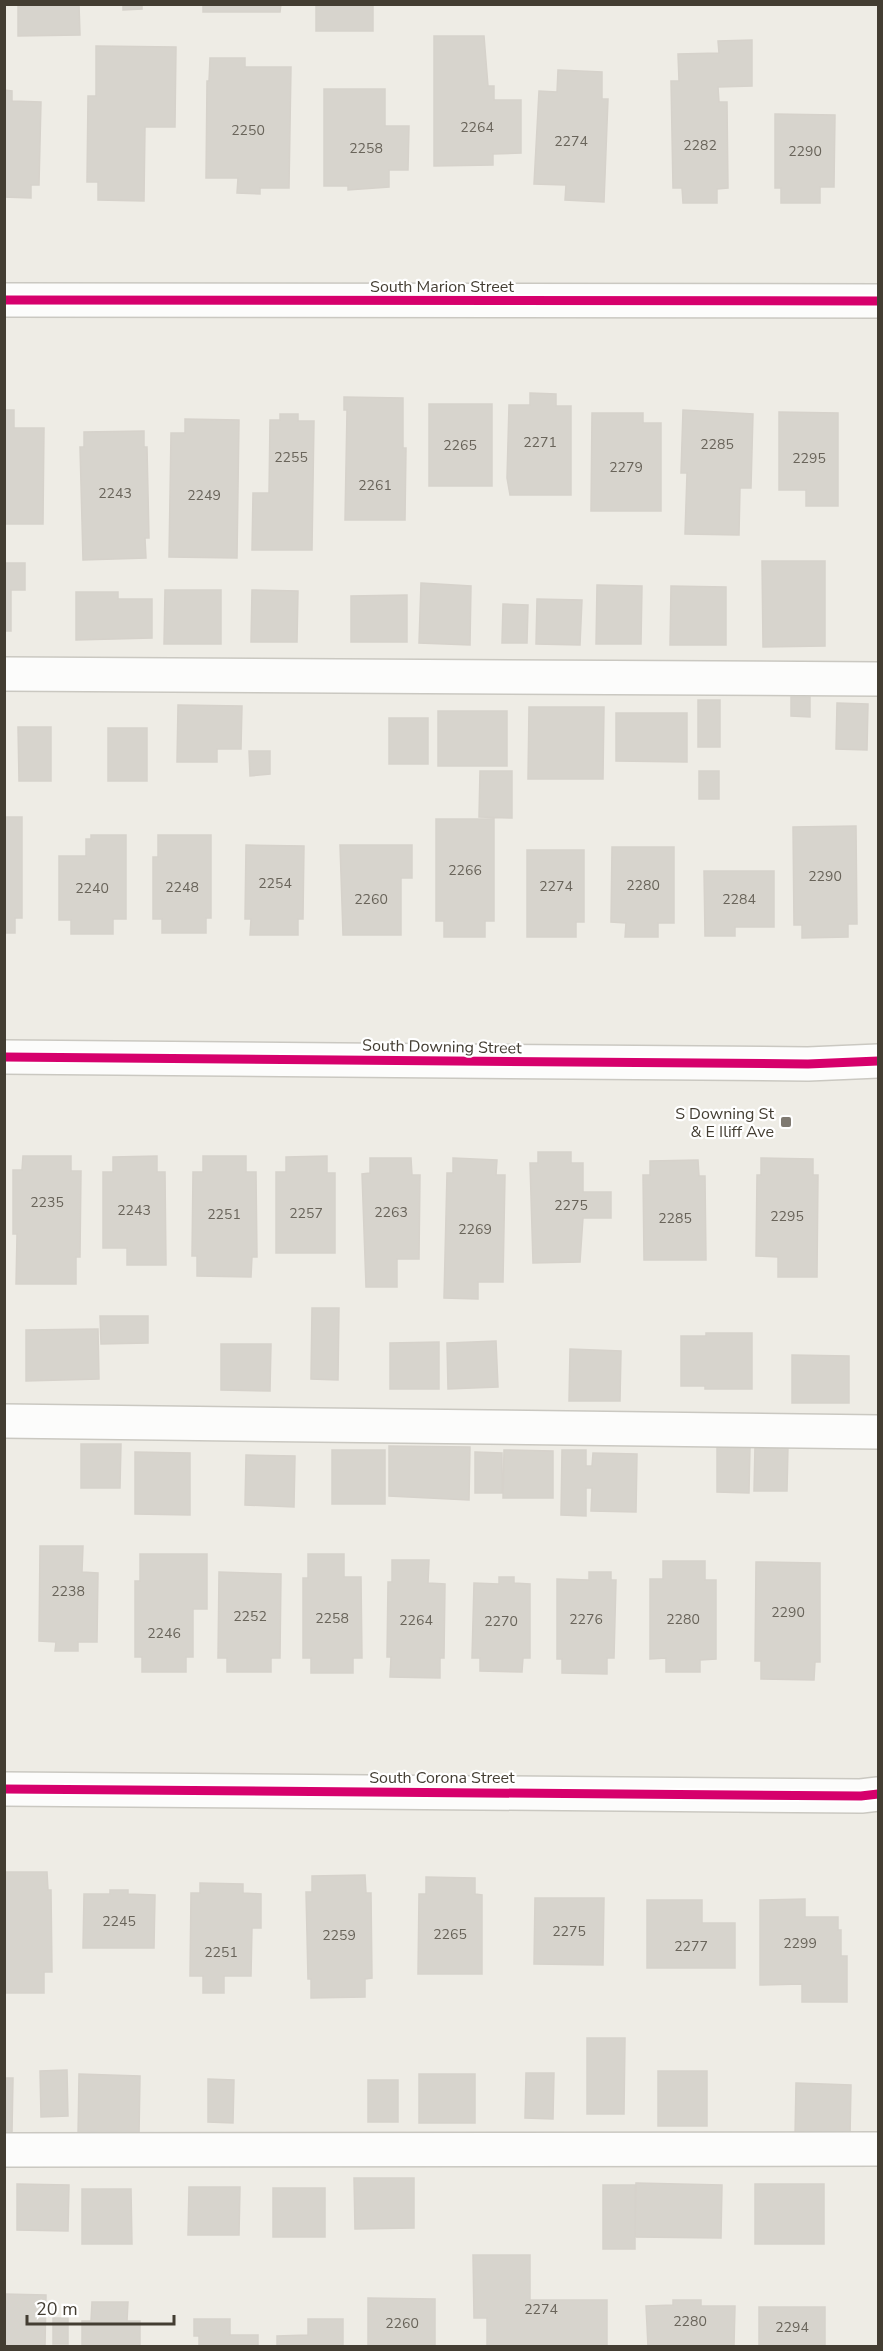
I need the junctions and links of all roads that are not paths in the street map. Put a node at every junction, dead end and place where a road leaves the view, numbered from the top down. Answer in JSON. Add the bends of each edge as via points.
{"nodes":[{"id":1,"x":4,"y":300,"type":"edge"},
{"id":2,"x":879,"y":301,"type":"edge"},
{"id":3,"x":4,"y":674,"type":"edge"},
{"id":4,"x":879,"y":679,"type":"edge"},
{"id":5,"x":4,"y":1057,"type":"edge"},
{"id":6,"x":879,"y":1061,"type":"edge"},
{"id":7,"x":4,"y":1421,"type":"edge"},
{"id":8,"x":879,"y":1432,"type":"edge"},
{"id":9,"x":4,"y":1789,"type":"edge"},
{"id":10,"x":879,"y":1794,"type":"edge"},
{"id":11,"x":879,"y":2149,"type":"edge"},
{"id":12,"x":4,"y":2150,"type":"edge"}],
"edges":[{"from":1,"to":2,"type":"street","name":"South Marion Street"},
{"from":3,"to":4,"type":"street"},
{"from":5,"to":6,"type":"street","name":"South Downing Street","via":[[808,1064]]},
{"from":7,"to":8,"type":"street"},
{"from":9,"to":10,"type":"street","name":"South Corona Street"},
{"from":11,"to":12,"type":"street"}]}
